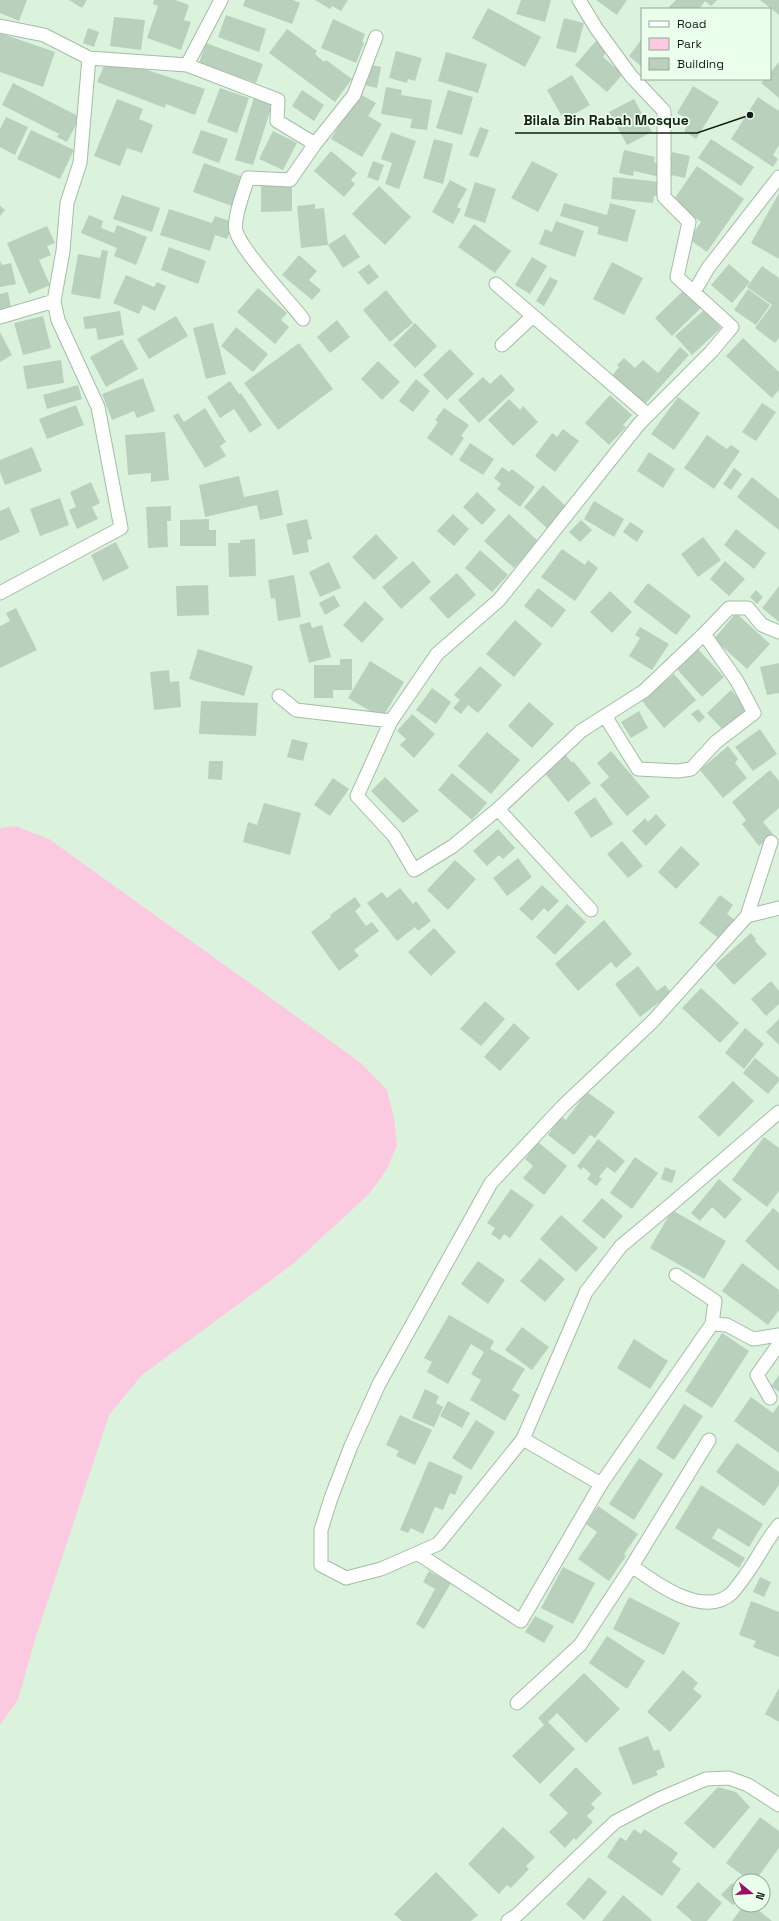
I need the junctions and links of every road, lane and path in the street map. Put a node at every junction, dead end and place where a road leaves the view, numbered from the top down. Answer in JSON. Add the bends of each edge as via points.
{"nodes":[{"id":1,"x":221,"y":0,"type":"edge"},
{"id":2,"x":579,"y":0,"type":"edge"},
{"id":3,"x":0,"y":26,"type":"edge"},
{"id":4,"x":376,"y":37,"type":"dead end"},
{"id":5,"x":89,"y":58,"type":"junction"},
{"id":6,"x":188,"y":65,"type":"junction"},
{"id":7,"x":315,"y":144,"type":"junction"},
{"id":8,"x":779,"y":177,"type":"edge"},
{"id":9,"x":496,"y":284,"type":"dead end"},
{"id":10,"x":694,"y":292,"type":"junction"},
{"id":11,"x":54,"y":301,"type":"junction"},
{"id":12,"x":533,"y":316,"type":"junction"},
{"id":13,"x":0,"y":317,"type":"edge"},
{"id":14,"x":303,"y":319,"type":"dead end"},
{"id":15,"x":502,"y":345,"type":"dead end"},
{"id":16,"x":648,"y":415,"type":"junction"},
{"id":17,"x":0,"y":592,"type":"edge"},
{"id":18,"x":779,"y":632,"type":"edge"},
{"id":19,"x":704,"y":634,"type":"junction"},
{"id":20,"x":279,"y":696,"type":"dead end"},
{"id":21,"x":605,"y":716,"type":"junction"},
{"id":22,"x":391,"y":721,"type":"junction"},
{"id":23,"x":498,"y":809,"type":"junction"},
{"id":24,"x":771,"y":842,"type":"dead end"},
{"id":25,"x":779,"y":908,"type":"edge"},
{"id":26,"x":591,"y":910,"type":"dead end"},
{"id":27,"x":747,"y":916,"type":"junction"},
{"id":28,"x":779,"y":1112,"type":"edge"},
{"id":29,"x":676,"y":1275,"type":"dead end"},
{"id":30,"x":712,"y":1324,"type":"junction"},
{"id":31,"x":779,"y":1335,"type":"edge"},
{"id":32,"x":779,"y":1344,"type":"edge"},
{"id":33,"x":770,"y":1398,"type":"dead end"},
{"id":34,"x":522,"y":1439,"type":"junction"},
{"id":35,"x":709,"y":1440,"type":"dead end"},
{"id":36,"x":601,"y":1484,"type":"junction"},
{"id":37,"x":779,"y":1524,"type":"edge"},
{"id":38,"x":417,"y":1553,"type":"junction"},
{"id":39,"x":632,"y":1566,"type":"junction"},
{"id":40,"x":517,"y":1704,"type":"dead end"},
{"id":41,"x":779,"y":1805,"type":"edge"},
{"id":42,"x":517,"y":1919,"type":"edge"}],
"edges":[{"from":1,"to":6,"type":"street"},
{"from":2,"to":10,"type":"street","via":[[631,76],[664,111],[664,197],[689,222],[677,277]]},
{"from":3,"to":5,"type":"street","via":[[44,35]]},
{"from":4,"to":7,"type":"street","via":[[354,95]]},
{"from":5,"to":6,"type":"street"},
{"from":5,"to":11,"type":"street","via":[[80,163],[67,203],[63,251]]},
{"from":6,"to":7,"type":"street","via":[[278,100],[277,121]]},
{"from":7,"to":14,"type":"street","via":[[290,180],[248,178],[239,204],[236,231],[247,251]]},
{"from":8,"to":10,"type":"street","via":[[708,268]]},
{"from":9,"to":12,"type":"street"},
{"from":10,"to":16,"type":"street","via":[[732,327],[711,352]]},
{"from":11,"to":13,"type":"street"},
{"from":11,"to":17,"type":"street","via":[[58,320],[98,407],[121,528]]},
{"from":12,"to":15,"type":"street"},
{"from":12,"to":16,"type":"street"},
{"from":16,"to":22,"type":"street","via":[[499,600],[437,654]]},
{"from":18,"to":19,"type":"street","via":[[762,625],[748,608],[729,608]]},
{"from":19,"to":21,"type":"street","via":[[644,691]]},
{"from":19,"to":21,"type":"street","via":[[737,681],[754,713],[716,742],[691,769],[638,769]]},
{"from":20,"to":22,"type":"street","via":[[296,710]]},
{"from":21,"to":23,"type":"street","via":[[581,731]]},
{"from":22,"to":23,"type":"street","via":[[357,796],[394,836],[414,870],[453,846]]},
{"from":23,"to":26,"type":"street"},
{"from":24,"to":27,"type":"street"},
{"from":25,"to":27,"type":"street"},
{"from":27,"to":38,"type":"street","via":[[653,1021],[563,1106],[491,1183],[378,1384],[331,1498],[321,1530],[321,1565],[346,1578],[381,1569]]},
{"from":28,"to":34,"type":"street","via":[[621,1246],[586,1292]]},
{"from":29,"to":30,"type":"street","via":[[715,1301]]},
{"from":30,"to":31,"type":"street","via":[[727,1325],[753,1339]]},
{"from":30,"to":36,"type":"street"},
{"from":32,"to":33,"type":"street","via":[[757,1375]]},
{"from":34,"to":36,"type":"street"},
{"from":34,"to":38,"type":"street","via":[[438,1544]]},
{"from":35,"to":39,"type":"street"},
{"from":36,"to":38,"type":"street","via":[[521,1621]]},
{"from":37,"to":39,"type":"street","via":[[745,1576],[731,1593],[720,1600],[692,1600],[659,1586]]},
{"from":39,"to":40,"type":"street","via":[[580,1645]]},
{"from":41,"to":42,"type":"street","via":[[729,1778],[706,1779],[659,1799],[615,1822]]}]}
